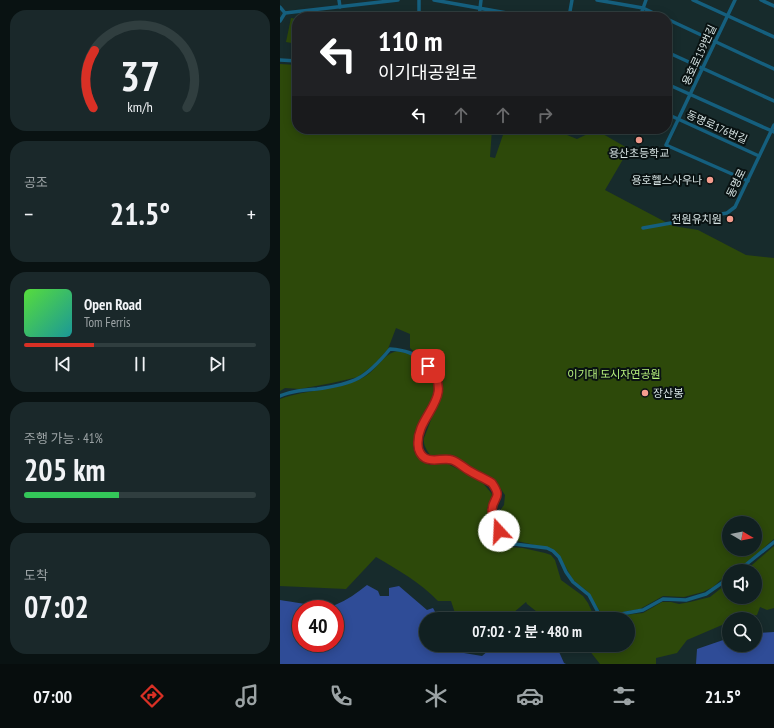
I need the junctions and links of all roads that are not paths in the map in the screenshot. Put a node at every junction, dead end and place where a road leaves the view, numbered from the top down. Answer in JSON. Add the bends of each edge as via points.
{"nodes":[{"id":1,"x":339,"y":0,"type":"edge"},
{"id":2,"x":398,"y":0,"type":"edge"},
{"id":3,"x":419,"y":0,"type":"edge"},
{"id":4,"x":434,"y":0,"type":"edge"},
{"id":5,"x":481,"y":0,"type":"edge"},
{"id":6,"x":572,"y":0,"type":"edge"},
{"id":7,"x":597,"y":0,"type":"edge"},
{"id":8,"x":646,"y":0,"type":"edge"},
{"id":9,"x":693,"y":0,"type":"edge"},
{"id":10,"x":735,"y":0,"type":"edge"},
{"id":11,"x":761,"y":0,"type":"edge"},
{"id":12,"x":774,"y":6,"type":"edge"},
{"id":13,"x":280,"y":7,"type":"edge"},
{"id":14,"x":340,"y":7,"type":"junction"},
{"id":15,"x":480,"y":8,"type":"junction"},
{"id":16,"x":643,"y":8,"type":"junction"},
{"id":17,"x":292,"y":12,"type":"edge"},
{"id":18,"x":294,"y":12,"type":"edge"},
{"id":19,"x":418,"y":12,"type":"edge"},
{"id":20,"x":480,"y":12,"type":"edge"},
{"id":21,"x":502,"y":12,"type":"edge"},
{"id":22,"x":570,"y":12,"type":"edge"},
{"id":23,"x":642,"y":12,"type":"edge"},
{"id":24,"x":651,"y":12,"type":"edge"},
{"id":25,"x":285,"y":13,"type":"junction"},
{"id":26,"x":727,"y":16,"type":"junction"},
{"id":27,"x":280,"y":21,"type":"edge"},
{"id":28,"x":672,"y":21,"type":"edge"},
{"id":29,"x":774,"y":37,"type":"edge"},
{"id":30,"x":715,"y":41,"type":"junction"},
{"id":31,"x":672,"y":54,"type":"edge"},
{"id":32,"x":280,"y":60,"type":"edge"},
{"id":33,"x":292,"y":61,"type":"edge"},
{"id":34,"x":702,"y":68,"type":"junction"},
{"id":35,"x":774,"y":69,"type":"edge"},
{"id":36,"x":672,"y":86,"type":"edge"},
{"id":37,"x":690,"y":94,"type":"junction"},
{"id":38,"x":774,"y":101,"type":"edge"},
{"id":39,"x":672,"y":116,"type":"edge"},
{"id":40,"x":678,"y":119,"type":"junction"},
{"id":41,"x":774,"y":125,"type":"edge"},
{"id":42,"x":773,"y":131,"type":"edge"},
{"id":43,"x":672,"y":132,"type":"edge"},
{"id":44,"x":671,"y":134,"type":"edge"},
{"id":45,"x":760,"y":156,"type":"junction"},
{"id":46,"x":748,"y":182,"type":"junction"},
{"id":47,"x":643,"y":228,"type":"dead end"},
{"id":48,"x":280,"y":396,"type":"edge"},
{"id":49,"x":774,"y":542,"type":"edge"},
{"id":50,"x":747,"y":564,"type":"edge"},
{"id":51,"x":722,"y":583,"type":"edge"}],
"edges":[{"from":1,"to":14,"type":"street"},
{"from":2,"to":14,"type":"street"},
{"from":3,"to":19,"type":"street"},
{"from":4,"to":15,"type":"street"},
{"from":5,"to":15,"type":"street"},
{"from":6,"to":22,"type":"street"},
{"from":7,"to":16,"type":"street"},
{"from":8,"to":16,"type":"street"},
{"from":9,"to":26,"type":"street"},
{"from":10,"to":26,"type":"street","name":"용호로159번길"},
{"from":11,"to":12,"type":"street"},
{"from":13,"to":25,"type":"street"},
{"from":14,"to":18,"type":"street"},
{"from":15,"to":20,"type":"street"},
{"from":15,"to":21,"type":"street"},
{"from":16,"to":23,"type":"street"},
{"from":16,"to":24,"type":"street"},
{"from":17,"to":25,"type":"street"},
{"from":25,"to":27,"type":"street"},
{"from":26,"to":29,"type":"street"},
{"from":26,"to":30,"type":"street","name":"용호로159번길"},
{"from":28,"to":30,"type":"street"},
{"from":30,"to":34,"type":"street","name":"용호로159번길"},
{"from":30,"to":35,"type":"street"},
{"from":31,"to":34,"type":"street"},
{"from":32,"to":33,"type":"street"},
{"from":34,"to":37,"type":"street","name":"용호로159번길"},
{"from":34,"to":38,"type":"street"},
{"from":36,"to":37,"type":"street"},
{"from":37,"to":40,"type":"street","name":"용호로159번길"},
{"from":37,"to":42,"type":"street"},
{"from":39,"to":40,"type":"street","name":"동명로176번길"},
{"from":40,"to":43,"type":"street","name":"용호로159번길"},
{"from":40,"to":45,"type":"street","name":"동명로176번길"},
{"from":41,"to":42,"type":"street","name":"동명로"},
{"from":42,"to":45,"type":"street","name":"동명로"},
{"from":44,"to":46,"type":"street","name":"용호로159번길","via":[[666,145]]},
{"from":45,"to":46,"type":"street","name":"동명로"},
{"from":46,"to":47,"type":"street","name":"동명로","via":[[735,207],[727,213]]},
{"from":48,"to":51,"type":"street","via":[[357,380],[371,371],[390,349],[416,355],[437,377],[439,384],[436,399],[418,437],[418,447],[423,458],[452,460],[492,483],[498,495],[492,509],[506,543],[553,551],[573,582],[589,595],[599,614],[610,616],[643,610],[663,599],[686,600],[706,594]]},
{"from":49,"to":50,"type":"street"}]}
